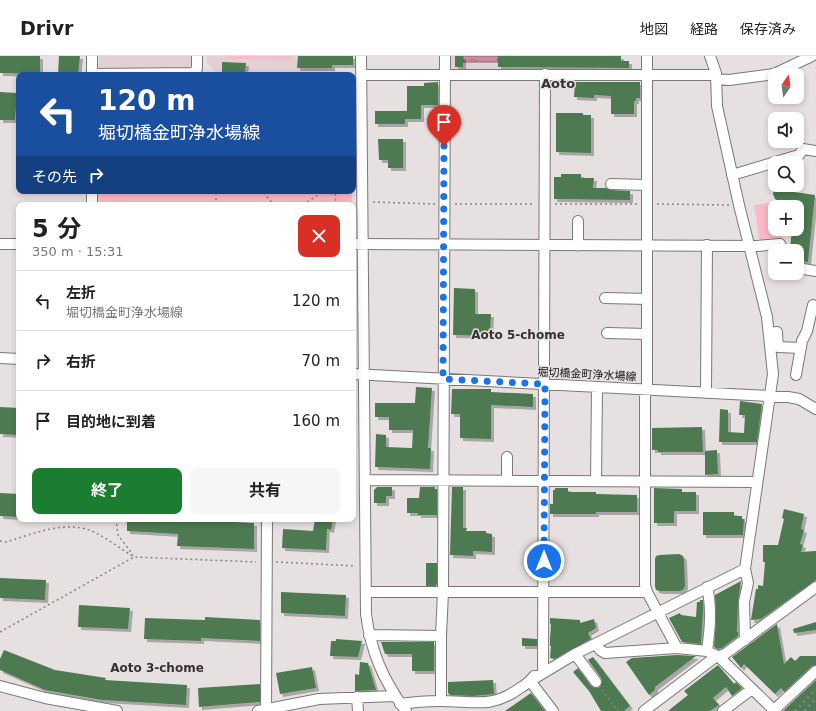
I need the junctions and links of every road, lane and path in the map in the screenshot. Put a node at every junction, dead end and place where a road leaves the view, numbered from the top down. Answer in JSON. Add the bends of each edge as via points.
{"nodes":[{"id":1,"x":92,"y":56,"type":"edge"},
{"id":2,"x":197,"y":56,"type":"edge"},
{"id":3,"x":361,"y":56,"type":"edge"},
{"id":4,"x":445,"y":56,"type":"edge"},
{"id":5,"x":647,"y":56,"type":"edge"},
{"id":6,"x":710,"y":56,"type":"edge"},
{"id":7,"x":812,"y":56,"type":"edge"},
{"id":8,"x":799,"y":59,"type":"edge"},
{"id":9,"x":92,"y":72,"type":"edge"},
{"id":10,"x":196,"y":72,"type":"edge"},
{"id":11,"x":445,"y":74,"type":"junction"},
{"id":12,"x":546,"y":74,"type":"junction"},
{"id":13,"x":647,"y":74,"type":"junction"},
{"id":14,"x":716,"y":77,"type":"junction"},
{"id":15,"x":359,"y":79,"type":"edge"},
{"id":16,"x":816,"y":151,"type":"edge"},
{"id":17,"x":732,"y":175,"type":"junction"},
{"id":18,"x":610,"y":184,"type":"dead end"},
{"id":19,"x":647,"y":185,"type":"junction"},
{"id":20,"x":265,"y":194,"type":"edge"},
{"id":21,"x":319,"y":194,"type":"edge"},
{"id":22,"x":271,"y":202,"type":"edge"},
{"id":23,"x":307,"y":202,"type":"edge"},
{"id":24,"x":578,"y":221,"type":"dead end"},
{"id":25,"x":0,"y":244,"type":"edge"},
{"id":26,"x":16,"y":244,"type":"edge"},
{"id":27,"x":358,"y":244,"type":"edge"},
{"id":28,"x":444,"y":245,"type":"junction"},
{"id":29,"x":545,"y":245,"type":"junction"},
{"id":30,"x":706,"y":245,"type":"junction"},
{"id":31,"x":768,"y":245,"type":"edge"},
{"id":32,"x":578,"y":246,"type":"junction"},
{"id":33,"x":647,"y":246,"type":"junction"},
{"id":34,"x":749,"y":246,"type":"junction"},
{"id":35,"x":804,"y":269,"type":"edge"},
{"id":36,"x":816,"y":271,"type":"edge"},
{"id":37,"x":605,"y":298,"type":"dead end"},
{"id":38,"x":647,"y":299,"type":"junction"},
{"id":39,"x":813,"y":305,"type":"dead end"},
{"id":40,"x":607,"y":333,"type":"dead end"},
{"id":41,"x":769,"y":333,"type":"junction"},
{"id":42,"x":647,"y":334,"type":"junction"},
{"id":43,"x":801,"y":348,"type":"junction"},
{"id":44,"x":0,"y":358,"type":"edge"},
{"id":45,"x":16,"y":359,"type":"edge"},
{"id":46,"x":356,"y":374,"type":"edge"},
{"id":47,"x":364,"y":375,"type":"junction"},
{"id":48,"x":796,"y":375,"type":"dead end"},
{"id":49,"x":443,"y":379,"type":"junction"},
{"id":50,"x":545,"y":384,"type":"junction"},
{"id":51,"x":597,"y":387,"type":"junction"},
{"id":52,"x":646,"y":389,"type":"junction"},
{"id":53,"x":706,"y":392,"type":"junction"},
{"id":54,"x":771,"y":396,"type":"junction"},
{"id":55,"x":816,"y":409,"type":"edge"},
{"id":56,"x":507,"y":456,"type":"dead end"},
{"id":57,"x":365,"y":480,"type":"junction"},
{"id":58,"x":443,"y":480,"type":"junction"},
{"id":59,"x":507,"y":480,"type":"junction"},
{"id":60,"x":545,"y":481,"type":"junction"},
{"id":61,"x":596,"y":481,"type":"junction"},
{"id":62,"x":645,"y":481,"type":"junction"},
{"id":63,"x":757,"y":482,"type":"junction"},
{"id":64,"x":116,"y":522,"type":"edge"},
{"id":65,"x":267,"y":522,"type":"edge"},
{"id":66,"x":0,"y":541,"type":"edge"},
{"id":67,"x":134,"y":557,"type":"junction"},
{"id":68,"x":267,"y":562,"type":"junction"},
{"id":69,"x":366,"y":566,"type":"junction"},
{"id":70,"x":745,"y":569,"type":"junction"},
{"id":71,"x":707,"y":587,"type":"junction"},
{"id":72,"x":816,"y":587,"type":"edge"},
{"id":73,"x":366,"y":592,"type":"junction"},
{"id":74,"x":443,"y":592,"type":"junction"},
{"id":75,"x":646,"y":592,"type":"junction"},
{"id":76,"x":544,"y":593,"type":"junction"},
{"id":77,"x":658,"y":612,"type":"junction"},
{"id":78,"x":0,"y":632,"type":"edge"},
{"id":79,"x":369,"y":635,"type":"junction"},
{"id":80,"x":441,"y":636,"type":"junction"},
{"id":81,"x":745,"y":640,"type":"junction"},
{"id":82,"x":596,"y":644,"type":"junction"},
{"id":83,"x":677,"y":648,"type":"junction"},
{"id":84,"x":575,"y":654,"type":"junction"},
{"id":85,"x":714,"y":655,"type":"junction"},
{"id":86,"x":543,"y":668,"type":"junction"},
{"id":87,"x":816,"y":671,"type":"edge"},
{"id":88,"x":530,"y":681,"type":"junction"},
{"id":89,"x":596,"y":682,"type":"joint"},
{"id":90,"x":0,"y":686,"type":"edge"},
{"id":91,"x":752,"y":689,"type":"junction"},
{"id":92,"x":357,"y":697,"type":"junction"},
{"id":93,"x":441,"y":701,"type":"junction"},
{"id":94,"x":400,"y":703,"type":"edge"},
{"id":95,"x":262,"y":710,"type":"edge"},
{"id":96,"x":117,"y":711,"type":"edge"},
{"id":97,"x":358,"y":711,"type":"edge"},
{"id":98,"x":553,"y":711,"type":"edge"},
{"id":99,"x":618,"y":711,"type":"edge"},
{"id":100,"x":644,"y":711,"type":"edge"},
{"id":101,"x":723,"y":711,"type":"edge"},
{"id":102,"x":774,"y":711,"type":"edge"}],
"edges":[{"from":1,"to":9,"type":"street"},
{"from":2,"to":10,"type":"street"},
{"from":3,"to":15,"type":"street"},
{"from":4,"to":11,"type":"street"},
{"from":5,"to":13,"type":"street"},
{"from":6,"to":14,"type":"street"},
{"from":7,"to":8,"type":"street"},
{"from":8,"to":14,"type":"street","via":[[774,74],[729,80]]},
{"from":11,"to":12,"type":"street"},
{"from":11,"to":15,"type":"street"},
{"from":11,"to":28,"type":"street"},
{"from":12,"to":13,"type":"street"},
{"from":12,"to":29,"type":"street"},
{"from":13,"to":14,"type":"street"},
{"from":13,"to":19,"type":"street"},
{"from":14,"to":17,"type":"street","via":[[717,106]]},
{"from":15,"to":27,"type":"street"},
{"from":16,"to":17,"type":"street","via":[[803,148],[800,155]]},
{"from":17,"to":34,"type":"street"},
{"from":18,"to":19,"type":"street"},
{"from":19,"to":33,"type":"street"},
{"from":20,"to":22,"type":"path"},
{"from":21,"to":23,"type":"path"},
{"from":24,"to":32,"type":"street"},
{"from":25,"to":26,"type":"street"},
{"from":27,"to":28,"type":"street"},
{"from":27,"to":47,"type":"street"},
{"from":28,"to":29,"type":"street"},
{"from":28,"to":49,"type":"street"},
{"from":29,"to":32,"type":"street"},
{"from":29,"to":50,"type":"street"},
{"from":30,"to":33,"type":"street"},
{"from":30,"to":34,"type":"street"},
{"from":30,"to":53,"type":"street"},
{"from":31,"to":34,"type":"street"},
{"from":32,"to":33,"type":"street"},
{"from":33,"to":38,"type":"street"},
{"from":34,"to":41,"type":"street"},
{"from":35,"to":36,"type":"street"},
{"from":37,"to":38,"type":"street"},
{"from":38,"to":42,"type":"street"},
{"from":39,"to":43,"type":"street"},
{"from":40,"to":42,"type":"street"},
{"from":41,"to":43,"type":"street","via":[[777,332],[778,348]]},
{"from":41,"to":54,"type":"street","via":[[773,374]]},
{"from":42,"to":52,"type":"street"},
{"from":43,"to":48,"type":"street"},
{"from":44,"to":45,"type":"street"},
{"from":46,"to":47,"type":"street","name":"堀切橋金町浄水場線"},
{"from":47,"to":49,"type":"street","name":"堀切橋金町浄水場線"},
{"from":47,"to":57,"type":"street"},
{"from":49,"to":50,"type":"street","name":"堀切橋金町浄水場線"},
{"from":49,"to":58,"type":"street"},
{"from":50,"to":51,"type":"street","name":"堀切橋金町浄水場線"},
{"from":50,"to":60,"type":"street"},
{"from":51,"to":52,"type":"street","name":"堀切橋金町浄水場線"},
{"from":51,"to":61,"type":"street"},
{"from":52,"to":53,"type":"street","name":"堀切橋金町浄水場線"},
{"from":52,"to":62,"type":"street"},
{"from":53,"to":54,"type":"street","name":"堀切橋金町浄水場線"},
{"from":54,"to":55,"type":"street","name":"堀切橋金町浄水場線","via":[[799,400]]},
{"from":54,"to":63,"type":"street"},
{"from":56,"to":59,"type":"street"},
{"from":57,"to":58,"type":"street"},
{"from":57,"to":69,"type":"street"},
{"from":58,"to":59,"type":"street"},
{"from":58,"to":74,"type":"street"},
{"from":59,"to":60,"type":"street"},
{"from":60,"to":61,"type":"street"},
{"from":60,"to":76,"type":"street"},
{"from":61,"to":62,"type":"street"},
{"from":62,"to":63,"type":"street"},
{"from":62,"to":75,"type":"street"},
{"from":63,"to":70,"type":"street"},
{"from":64,"to":67,"type":"path","via":[[118,535]]},
{"from":65,"to":68,"type":"street"},
{"from":66,"to":67,"type":"path","via":[[6,542],[68,526],[93,532]]},
{"from":67,"to":68,"type":"path"},
{"from":67,"to":78,"type":"path"},
{"from":68,"to":69,"type":"path"},
{"from":68,"to":95,"type":"street"},
{"from":69,"to":73,"type":"street"},
{"from":70,"to":71,"type":"street"},
{"from":70,"to":81,"type":"street","via":[[748,583],[744,602]]},
{"from":71,"to":77,"type":"street"},
{"from":71,"to":85,"type":"street"},
{"from":72,"to":81,"type":"street"},
{"from":73,"to":74,"type":"street"},
{"from":73,"to":79,"type":"street"},
{"from":74,"to":76,"type":"street"},
{"from":74,"to":80,"type":"street"},
{"from":75,"to":76,"type":"street"},
{"from":75,"to":77,"type":"street"},
{"from":76,"to":86,"type":"street"},
{"from":77,"to":82,"type":"street"},
{"from":77,"to":83,"type":"street"},
{"from":79,"to":80,"type":"street"},
{"from":79,"to":94,"type":"street","via":[[387,684]]},
{"from":80,"to":93,"type":"street"},
{"from":81,"to":85,"type":"street","via":[[725,654]]},
{"from":82,"to":83,"type":"street","via":[[605,653]]},
{"from":82,"to":84,"type":"street"},
{"from":83,"to":85,"type":"street"},
{"from":84,"to":86,"type":"street"},
{"from":84,"to":89,"type":"street"},
{"from":85,"to":91,"type":"street"},
{"from":85,"to":100,"type":"street"},
{"from":86,"to":88,"type":"street"},
{"from":87,"to":102,"type":"street"},
{"from":88,"to":93,"type":"street","via":[[510,696],[493,702]]},
{"from":88,"to":98,"type":"street"},
{"from":89,"to":99,"type":"path"},
{"from":90,"to":96,"type":"street","via":[[45,698]]},
{"from":91,"to":101,"type":"street"},
{"from":91,"to":102,"type":"street"},
{"from":92,"to":94,"type":"street"},
{"from":92,"to":95,"type":"street","via":[[319,699]]},
{"from":92,"to":97,"type":"street"},
{"from":93,"to":94,"type":"street"}]}
